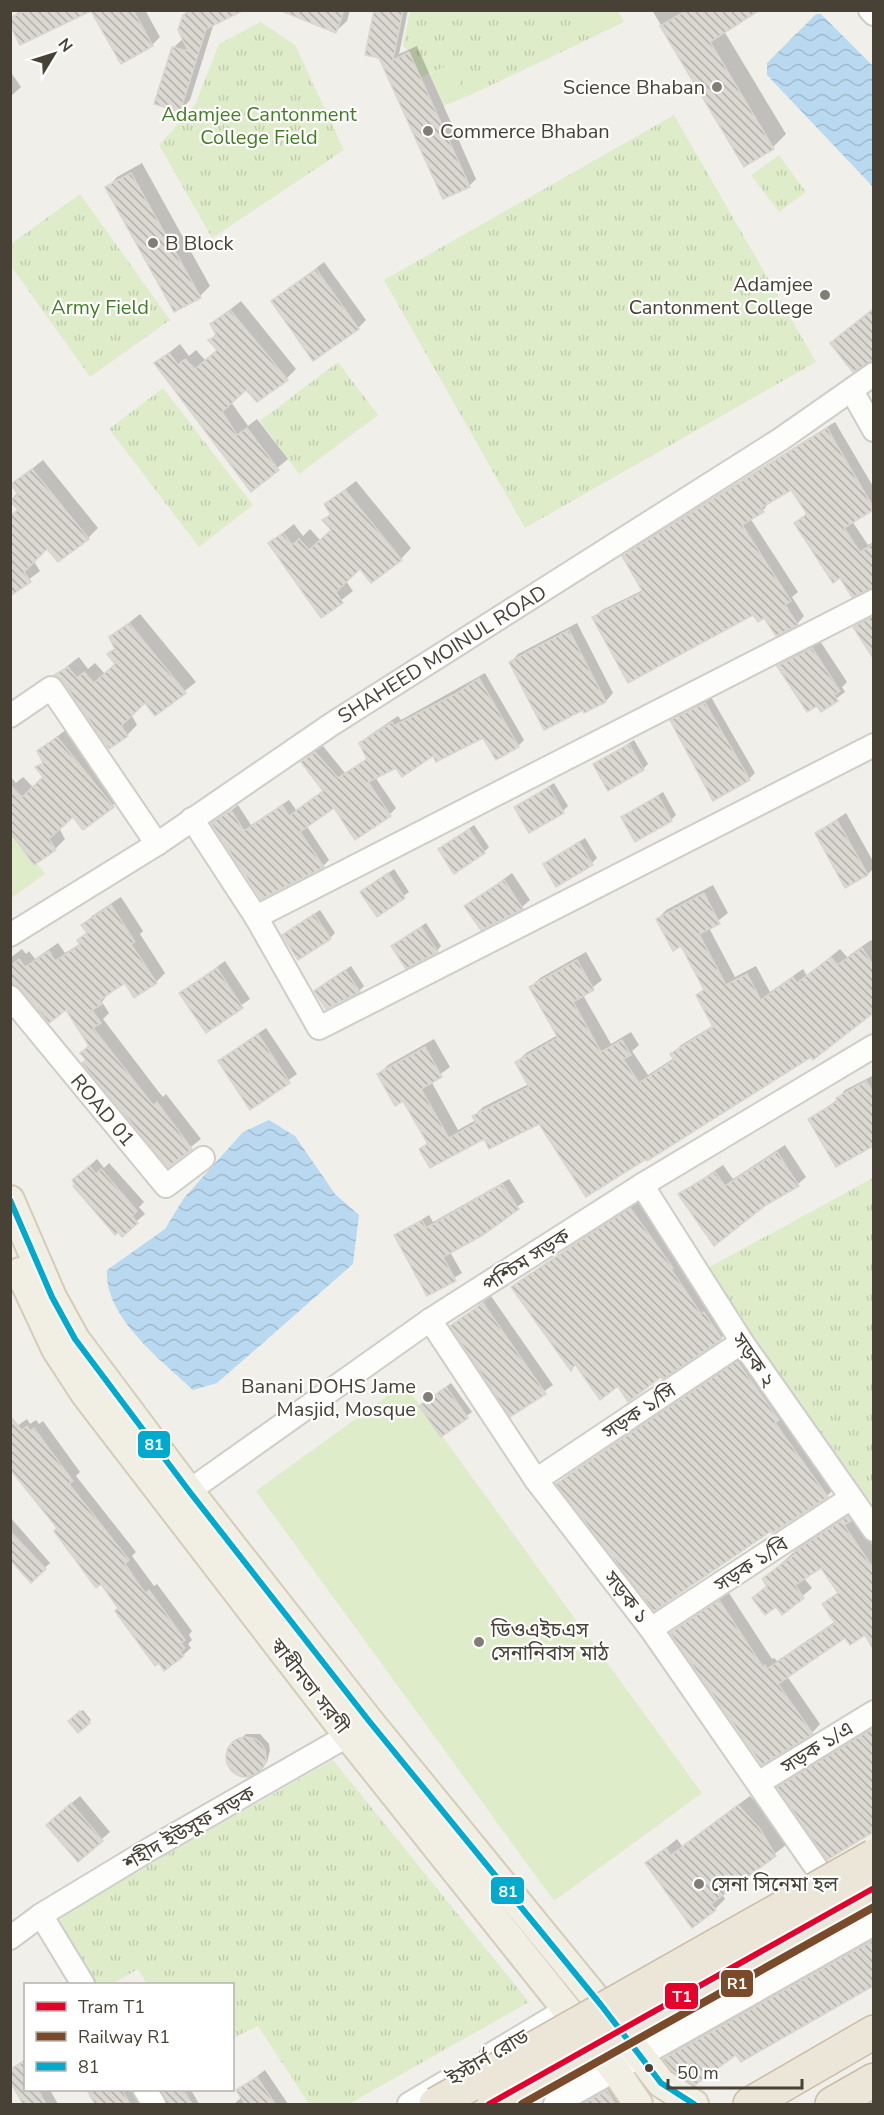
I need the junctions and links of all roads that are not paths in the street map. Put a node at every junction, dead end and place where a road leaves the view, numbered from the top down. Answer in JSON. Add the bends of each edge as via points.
{"nodes":[{"id":1,"x":870,"y":10,"type":"edge"},
{"id":2,"x":873,"y":14,"type":"edge"},
{"id":3,"x":873,"y":374,"type":"edge"},
{"id":4,"x":852,"y":391,"type":"junction"},
{"id":5,"x":873,"y":430,"type":"edge"},
{"id":6,"x":873,"y":601,"type":"edge"},
{"id":7,"x":10,"y":716,"type":"edge"},
{"id":8,"x":873,"y":745,"type":"edge"},
{"id":9,"x":192,"y":819,"type":"junction"},
{"id":10,"x":157,"y":844,"type":"junction"},
{"id":11,"x":256,"y":917,"type":"junction"},
{"id":12,"x":10,"y":935,"type":"edge"},
{"id":13,"x":10,"y":998,"type":"edge"},
{"id":14,"x":873,"y":1046,"type":"edge"},
{"id":15,"x":203,"y":1158,"type":"dead end"},
{"id":16,"x":642,"y":1185,"type":"junction"},
{"id":17,"x":10,"y":1200,"type":"edge"},
{"id":18,"x":10,"y":1250,"type":"edge"},
{"id":19,"x":430,"y":1320,"type":"junction"},
{"id":20,"x":742,"y":1342,"type":"junction"},
{"id":21,"x":536,"y":1480,"type":"junction"},
{"id":22,"x":189,"y":1491,"type":"junction"},
{"id":23,"x":851,"y":1498,"type":"junction"},
{"id":24,"x":873,"y":1530,"type":"edge"},
{"id":25,"x":651,"y":1629,"type":"junction"},
{"id":26,"x":873,"y":1712,"type":"edge"},
{"id":27,"x":359,"y":1729,"type":"junction"},
{"id":28,"x":759,"y":1782,"type":"junction"},
{"id":29,"x":873,"y":1846,"type":"edge"},
{"id":30,"x":873,"y":1856,"type":"edge"},
{"id":31,"x":822,"y":1876,"type":"junction"},
{"id":32,"x":873,"y":1887,"type":"edge"},
{"id":33,"x":41,"y":1915,"type":"junction"},
{"id":34,"x":873,"y":1924,"type":"edge"},
{"id":35,"x":10,"y":1938,"type":"edge"},
{"id":36,"x":82,"y":1983,"type":"edge"},
{"id":37,"x":601,"y":2005,"type":"junction"},
{"id":38,"x":571,"y":2015,"type":"junction"},
{"id":39,"x":873,"y":2032,"type":"edge"},
{"id":40,"x":627,"y":2063,"type":"junction"},
{"id":41,"x":873,"y":2080,"type":"edge"},
{"id":42,"x":146,"y":2091,"type":"edge"},
{"id":43,"x":154,"y":2104,"type":"edge"},
{"id":44,"x":409,"y":2104,"type":"edge"},
{"id":45,"x":436,"y":2104,"type":"edge"},
{"id":46,"x":494,"y":2104,"type":"edge"},
{"id":47,"x":555,"y":2104,"type":"edge"},
{"id":48,"x":638,"y":2104,"type":"edge"},
{"id":49,"x":694,"y":2104,"type":"edge"},
{"id":50,"x":750,"y":2104,"type":"edge"},
{"id":51,"x":832,"y":2104,"type":"edge"}],
"edges":[{"from":1,"to":2,"type":"street"},
{"from":3,"to":4,"type":"street","name":"SHAHEED MOINUL ROAD"},
{"from":4,"to":5,"type":"street"},
{"from":4,"to":9,"type":"street","name":"SHAHEED MOINUL ROAD","via":[[332,724]]},
{"from":6,"to":11,"type":"street"},
{"from":7,"to":10,"type":"street","via":[[51,688]]},
{"from":8,"to":11,"type":"street","via":[[319,1028]]},
{"from":9,"to":10,"type":"street","name":"SHAHEED MOINUL ROAD"},
{"from":9,"to":11,"type":"street"},
{"from":10,"to":12,"type":"street","name":"SHAHEED MOINUL ROAD"},
{"from":13,"to":15,"type":"street","name":"ROAD 01","via":[[166,1186]]},
{"from":14,"to":16,"type":"street","name":"পশ্চিম সড়ক"},
{"from":16,"to":19,"type":"street","name":"পশ্চিম সড়ক"},
{"from":16,"to":20,"type":"street","name":"সড়ক ২"},
{"from":17,"to":22,"type":"main road","name":"স্বাধীনতা সরণী","via":[[52,1297],[75,1339]]},
{"from":18,"to":27,"type":"main road","name":"স্বাধীনতা সরণী","via":[[56,1349],[86,1395]]},
{"from":19,"to":21,"type":"street","name":"সড়ক ১"},
{"from":19,"to":22,"type":"street","name":"পশ্চিম সড়ক"},
{"from":20,"to":21,"type":"street","name":"সড়ক ১/সি"},
{"from":20,"to":23,"type":"street","name":"সড়ক ২"},
{"from":21,"to":25,"type":"street","name":"সড়ক ১"},
{"from":22,"to":27,"type":"main road","name":"স্বাধীনতা সরণী"},
{"from":23,"to":24,"type":"street","name":"সড়ক ২"},
{"from":23,"to":25,"type":"street","name":"সড়ক ১/বি"},
{"from":25,"to":28,"type":"street","name":"সড়ক ১"},
{"from":26,"to":28,"type":"street","name":"সড়ক ১/এ"},
{"from":27,"to":33,"type":"street","name":"শহীদ ইউসুফ সড়ক"},
{"from":27,"to":37,"type":"main road","name":"স্বাধীনতা সরণী"},
{"from":27,"to":38,"type":"main road","name":"স্বাধীনতা সরণী"},
{"from":28,"to":31,"type":"street","name":"সড়ক ১"},
{"from":29,"to":31,"type":"street","name":"ইস্টার্ন রোড"},
{"from":30,"to":45,"type":"highway","bridge":true},
{"from":31,"to":37,"type":"street","name":"ইস্টার্ন রোড"},
{"from":32,"to":46,"type":"highway","bridge":true},
{"from":33,"to":35,"type":"street","name":"শহীদ ইউসুফ সড়ক"},
{"from":33,"to":36,"type":"street"},
{"from":34,"to":40,"type":"street"},
{"from":37,"to":38,"type":"street","name":"ইস্টার্ন রোড"},
{"from":37,"to":40,"type":"main road","name":"স্বাধীনতা সরণী"},
{"from":38,"to":40,"type":"main road","name":"স্বাধীনতা সরণী"},
{"from":38,"to":44,"type":"street","name":"ইস্টার্ন রোড"},
{"from":39,"to":50,"type":"highway"},
{"from":40,"to":47,"type":"street"},
{"from":40,"to":48,"type":"main road","name":"স্বাধীনতা সরণী"},
{"from":40,"to":49,"type":"main road","name":"স্বাধীনতা সরণী"},
{"from":41,"to":51,"type":"highway"},
{"from":42,"to":43,"type":"street"}]}
